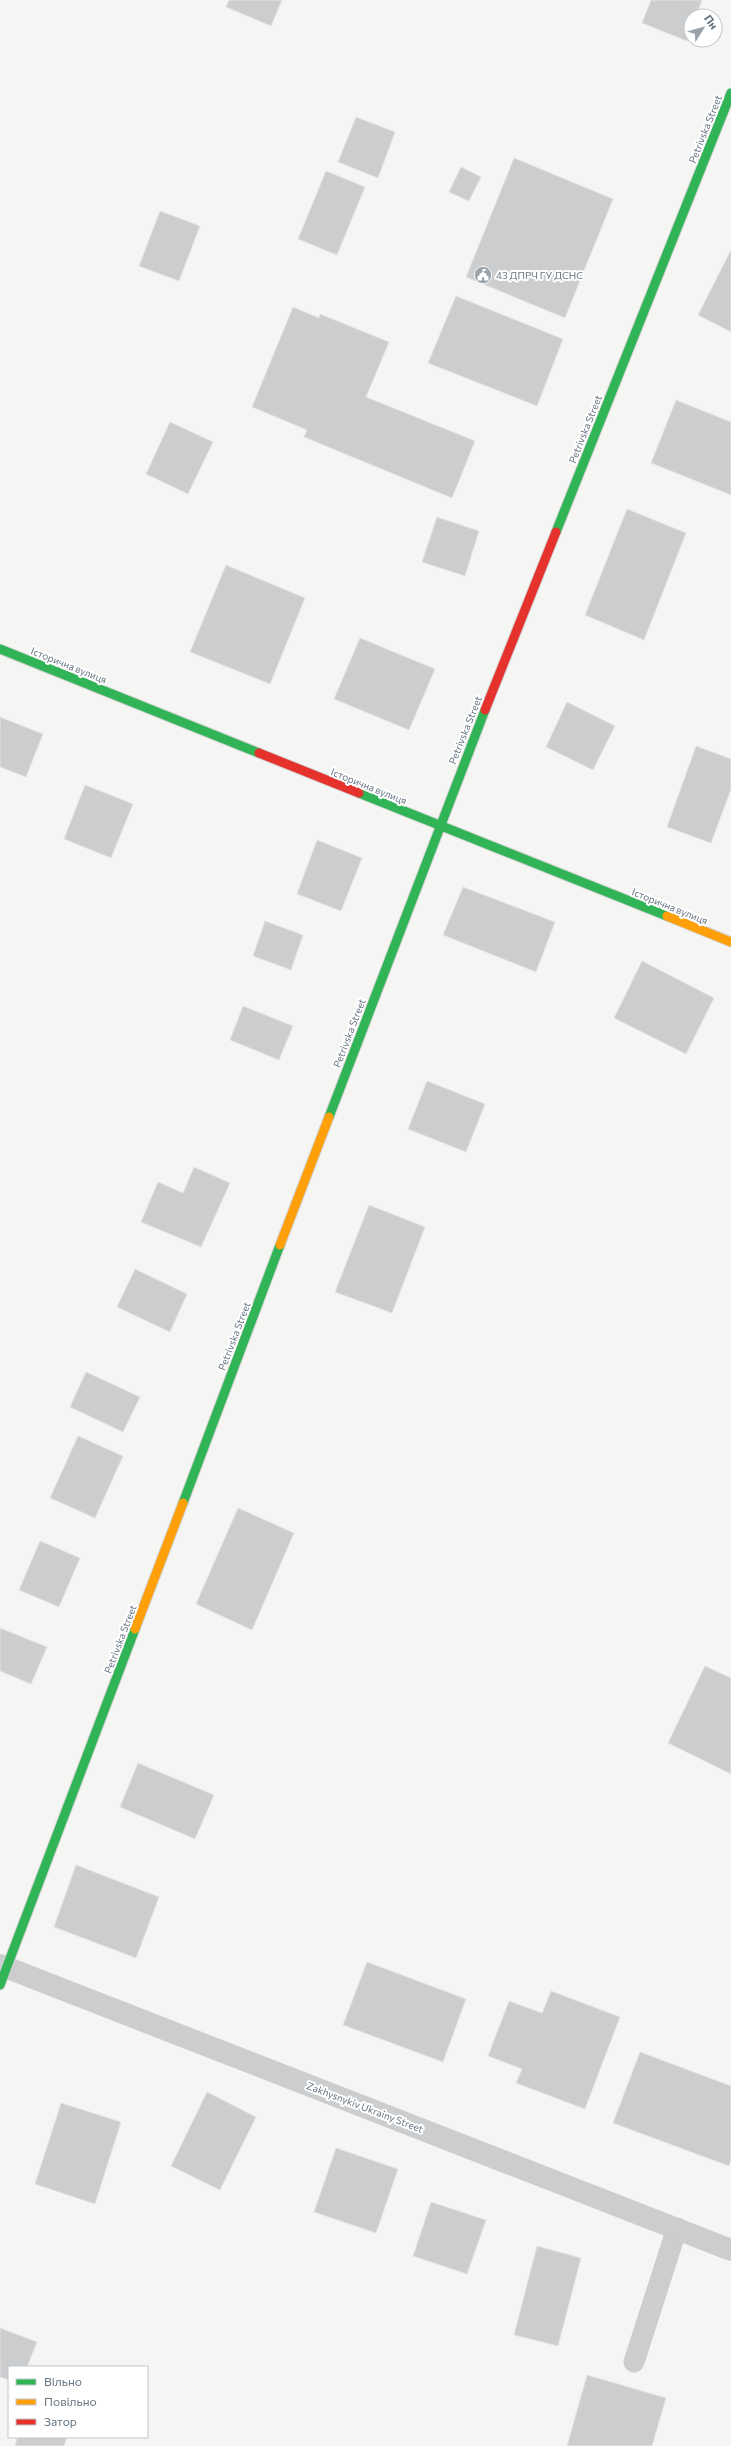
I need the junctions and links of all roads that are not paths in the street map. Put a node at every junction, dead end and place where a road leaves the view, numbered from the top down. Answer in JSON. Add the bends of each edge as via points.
{"nodes":[{"id":1,"x":731,"y":93,"type":"edge"},
{"id":2,"x":0,"y":649,"type":"edge"},
{"id":3,"x":439,"y":826,"type":"junction"},
{"id":4,"x":731,"y":942,"type":"edge"},
{"id":5,"x":3,"y":1973,"type":"edge"},
{"id":6,"x":677,"y":2228,"type":"junction"},
{"id":7,"x":731,"y":2250,"type":"edge"},
{"id":8,"x":634,"y":2362,"type":"dead end"}],
"edges":[{"from":1,"to":3,"type":"street","name":"Petrivska Street"},
{"from":2,"to":3,"type":"street","name":"Історична вулиця"},
{"from":3,"to":4,"type":"street","name":"Історична вулиця"},
{"from":3,"to":5,"type":"street","name":"Petrivska Street"},
{"from":5,"to":6,"type":"street","name":"Zakhysnykiv Ukrainy Street"},
{"from":6,"to":7,"type":"street","name":"Zakhysnykiv Ukrainy Street"},
{"from":6,"to":8,"type":"lane"}]}
